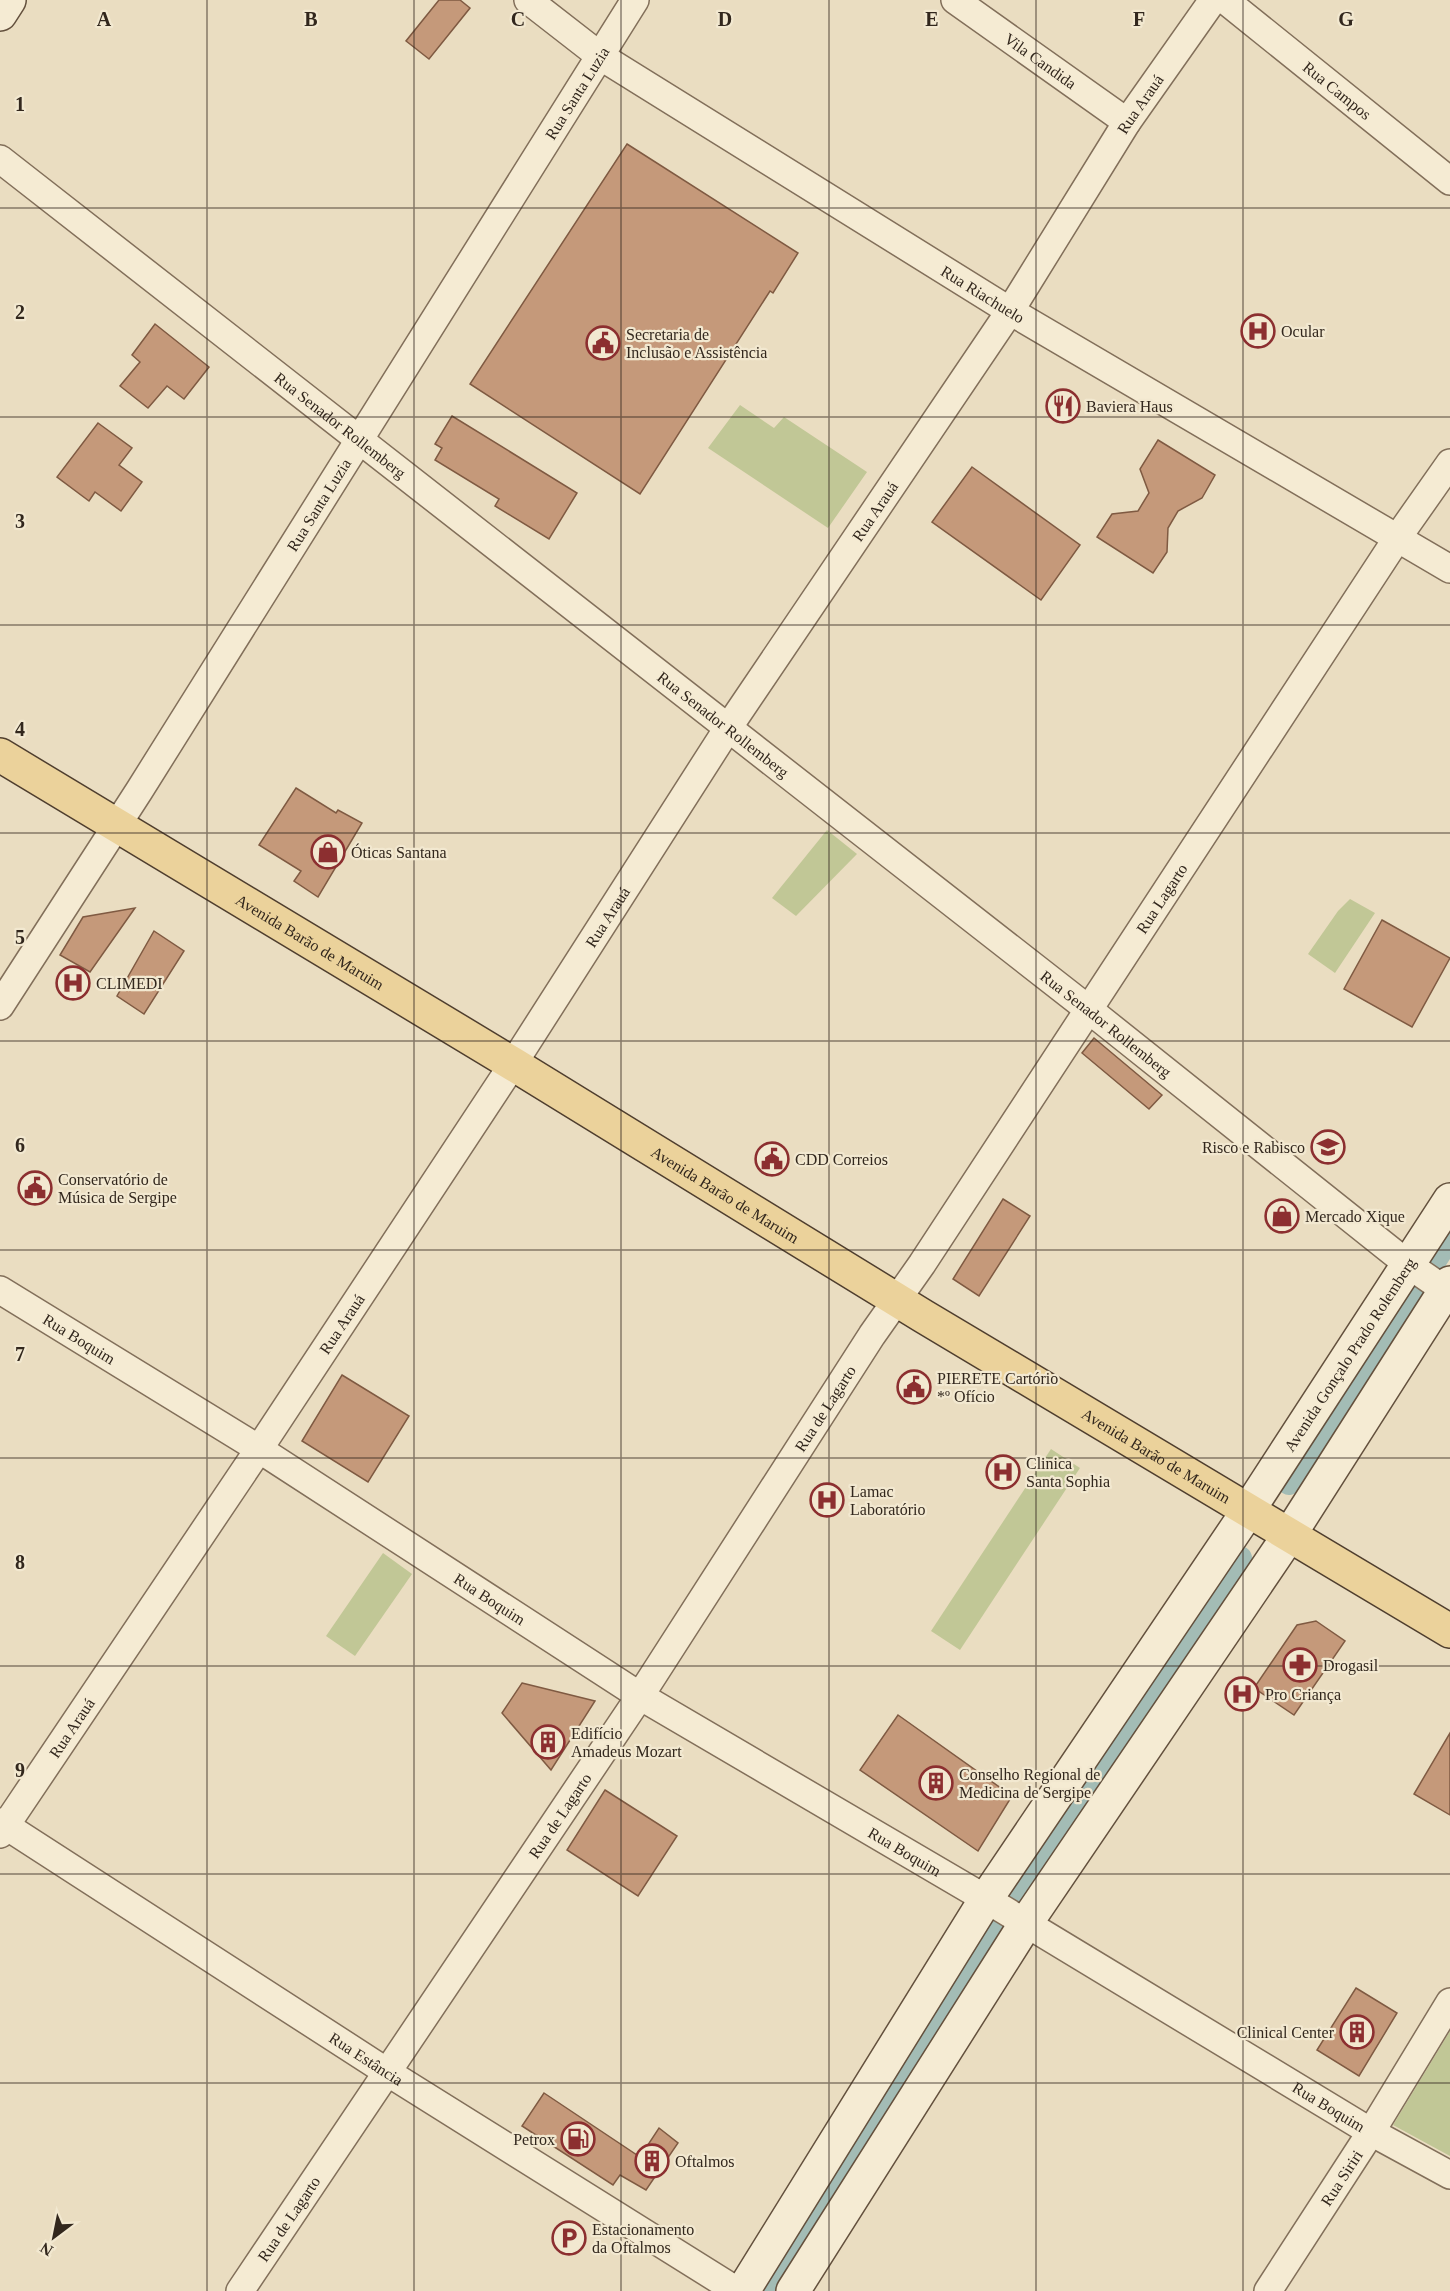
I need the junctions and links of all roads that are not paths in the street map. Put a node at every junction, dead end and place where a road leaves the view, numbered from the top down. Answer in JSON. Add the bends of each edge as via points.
{"nodes":[{"id":1,"x":9,"y":0,"type":"edge"},
{"id":2,"x":528,"y":0,"type":"edge"},
{"id":3,"x":635,"y":0,"type":"edge"},
{"id":4,"x":955,"y":0,"type":"edge"},
{"id":5,"x":1213,"y":0,"type":"edge"},
{"id":6,"x":1225,"y":0,"type":"edge"},
{"id":7,"x":0,"y":14,"type":"edge"},
{"id":8,"x":600,"y":56,"type":"junction"},
{"id":9,"x":1127,"y":122,"type":"junction"},
{"id":10,"x":0,"y":159,"type":"edge"},
{"id":11,"x":1450,"y":181,"type":"edge"},
{"id":12,"x":1010,"y":311,"type":"junction"},
{"id":13,"x":359,"y":438,"type":"junction"},
{"id":14,"x":1450,"y":463,"type":"edge"},
{"id":15,"x":1398,"y":537,"type":"junction"},
{"id":16,"x":1450,"y":569,"type":"edge"},
{"id":17,"x":728,"y":728,"type":"junction"},
{"id":18,"x":0,"y":754,"type":"edge"},
{"id":19,"x":116,"y":825,"type":"junction"},
{"id":20,"x":0,"y":1006,"type":"edge"},
{"id":21,"x":1088,"y":1009,"type":"junction"},
{"id":22,"x":513,"y":1064,"type":"junction"},
{"id":23,"x":1450,"y":1200,"type":"edge"},
{"id":24,"x":1431,"y":1278,"type":"edge"},
{"id":25,"x":0,"y":1290,"type":"edge"},
{"id":26,"x":897,"y":1299,"type":"junction"},
{"id":27,"x":872,"y":1335,"type":"joint"},
{"id":28,"x":259,"y":1449,"type":"junction"},
{"id":29,"x":1244,"y":1516,"type":"junction"},
{"id":30,"x":1285,"y":1540,"type":"junction"},
{"id":31,"x":1450,"y":1631,"type":"edge"},
{"id":32,"x":640,"y":1696,"type":"junction"},
{"id":33,"x":2,"y":1827,"type":"edge"},
{"id":34,"x":1006,"y":1911,"type":"junction"},
{"id":35,"x":1450,"y":2002,"type":"edge"},
{"id":36,"x":387,"y":2072,"type":"junction"},
{"id":37,"x":1371,"y":2132,"type":"junction"},
{"id":38,"x":1450,"y":2175,"type":"edge"},
{"id":39,"x":240,"y":2291,"type":"edge"},
{"id":40,"x":737,"y":2291,"type":"edge"},
{"id":41,"x":743,"y":2291,"type":"edge"},
{"id":42,"x":793,"y":2291,"type":"edge"},
{"id":43,"x":1268,"y":2291,"type":"edge"}],
"edges":[{"from":1,"to":7,"type":"street"},
{"from":2,"to":8,"type":"street","name":"Rua Riachuelo"},
{"from":3,"to":8,"type":"street","name":"Rua Santa Luzia"},
{"from":4,"to":9,"type":"street","name":"Vila Candida"},
{"from":5,"to":9,"type":"street","name":"Rua Arauá"},
{"from":6,"to":11,"type":"street","name":"Rua Campos"},
{"from":8,"to":12,"type":"street","name":"Rua Riachuelo"},
{"from":8,"to":13,"type":"street","name":"Rua Santa Luzia"},
{"from":9,"to":12,"type":"street","name":"Rua Arauá"},
{"from":10,"to":13,"type":"street","name":"Rua Senador Rollemberg"},
{"from":12,"to":15,"type":"street","name":"Rua Riachuelo"},
{"from":12,"to":17,"type":"street","name":"Rua Arauá"},
{"from":13,"to":17,"type":"street","name":"Rua Senador Rollemberg"},
{"from":13,"to":19,"type":"street","name":"Rua Santa Luzia"},
{"from":14,"to":15,"type":"street","name":"Rua Lagarto"},
{"from":15,"to":16,"type":"street","name":"Rua Riachuelo"},
{"from":15,"to":21,"type":"street","name":"Rua Lagarto"},
{"from":17,"to":21,"type":"street","name":"Rua Senador Rollemberg"},
{"from":17,"to":22,"type":"street","name":"Rua Arauá"},
{"from":18,"to":19,"type":"main road","name":"Avenida Barão de Maruim"},
{"from":19,"to":20,"type":"street","name":"Rua Santa Luzia"},
{"from":19,"to":22,"type":"main road","name":"Avenida Barão de Maruim"},
{"from":21,"to":24,"type":"street","name":"Rua Senador Rollemberg"},
{"from":21,"to":26,"type":"street","name":"Rua Lagarto"},
{"from":22,"to":26,"type":"main road","name":"Avenida Barão de Maruim"},
{"from":22,"to":28,"type":"street","name":"Rua Arauá"},
{"from":23,"to":24,"type":"street","name":"Avenida Gonçalo Prado Rolemberg"},
{"from":24,"to":29,"type":"street","name":"Avenida Gonçalo Prado Rolemberg"},
{"from":24,"to":30,"type":"street","name":"Avenida Gonçalo Prado Rolemberg"},
{"from":25,"to":28,"type":"street","name":"Rua Boquim"},
{"from":26,"to":27,"type":"street","name":"Rua Lagarto"},
{"from":26,"to":29,"type":"main road","name":"Avenida Barão de Maruim"},
{"from":27,"to":32,"type":"street","name":"Rua de Lagarto"},
{"from":28,"to":32,"type":"street","name":"Rua Boquim"},
{"from":28,"to":33,"type":"street","name":"Rua Arauá"},
{"from":29,"to":30,"type":"main road","name":"Avenida Barão de Maruim"},
{"from":29,"to":34,"type":"street","name":"Avenida Gonçalo Prado Rolemberg"},
{"from":30,"to":31,"type":"main road","name":"Avenida Barão de Maruim"},
{"from":30,"to":34,"type":"street","name":"Avenida Gonçalo Prado Rolemberg"},
{"from":32,"to":34,"type":"street","name":"Rua Boquim"},
{"from":32,"to":36,"type":"street","name":"Rua de Lagarto"},
{"from":33,"to":36,"type":"street","name":"Rua Estância"},
{"from":34,"to":37,"type":"street","name":"Rua Boquim"},
{"from":34,"to":41,"type":"street"},
{"from":34,"to":42,"type":"street"},
{"from":35,"to":37,"type":"street","name":"Rua Siriri"},
{"from":36,"to":39,"type":"street","name":"Rua de Lagarto"},
{"from":36,"to":40,"type":"street","name":"Rua Estância"},
{"from":37,"to":38,"type":"street","name":"Rua Boquim"},
{"from":37,"to":43,"type":"street","name":"Rua Siriri"}]}
